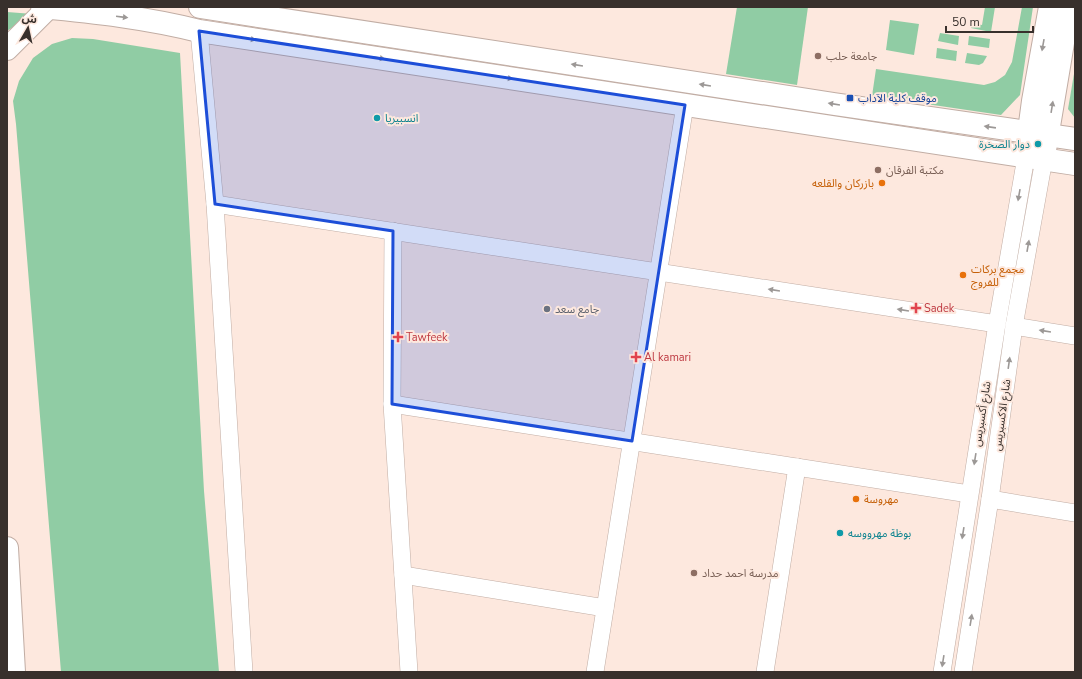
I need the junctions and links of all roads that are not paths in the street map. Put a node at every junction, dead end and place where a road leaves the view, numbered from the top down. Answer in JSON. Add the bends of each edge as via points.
{"nodes":[{"id":1,"x":45,"y":7,"type":"edge"},
{"id":2,"x":201,"y":7,"type":"edge"},
{"id":3,"x":1050,"y":7,"type":"edge"},
{"id":4,"x":1069,"y":7,"type":"edge"},
{"id":5,"x":199,"y":31,"type":"junction"},
{"id":6,"x":7,"y":49,"type":"edge"},
{"id":7,"x":685,"y":105,"type":"junction"},
{"id":8,"x":1038,"y":134,"type":"junction"},
{"id":9,"x":1075,"y":139,"type":"edge"},
{"id":10,"x":1035,"y":158,"type":"junction"},
{"id":11,"x":1075,"y":164,"type":"edge"},
{"id":12,"x":215,"y":204,"type":"junction"},
{"id":13,"x":393,"y":230,"type":"junction"},
{"id":14,"x":659,"y":272,"type":"junction"},
{"id":15,"x":996,"y":324,"type":"junction"},
{"id":16,"x":1014,"y":326,"type":"junction"},
{"id":17,"x":1075,"y":336,"type":"edge"},
{"id":18,"x":392,"y":404,"type":"junction"},
{"id":19,"x":632,"y":441,"type":"junction"},
{"id":20,"x":797,"y":467,"type":"junction"},
{"id":21,"x":969,"y":494,"type":"junction"},
{"id":22,"x":990,"y":499,"type":"junction"},
{"id":23,"x":1075,"y":513,"type":"edge"},
{"id":24,"x":7,"y":548,"type":"edge"},
{"id":25,"x":403,"y":575,"type":"junction"},
{"id":26,"x":605,"y":608,"type":"junction"},
{"id":27,"x":14,"y":672,"type":"edge"},
{"id":28,"x":244,"y":672,"type":"edge"},
{"id":29,"x":409,"y":672,"type":"edge"},
{"id":30,"x":595,"y":672,"type":"edge"},
{"id":31,"x":765,"y":672,"type":"edge"},
{"id":32,"x":942,"y":672,"type":"edge"},
{"id":33,"x":963,"y":672,"type":"edge"}],
"edges":[{"from":1,"to":5,"type":"main road","one_way":true,"via":[[133,18]]},
{"from":1,"to":6,"type":"main road"},
{"from":8,"to":2,"type":"main road","one_way":true},
{"from":3,"to":8,"type":"main road","one_way":true,"via":[[1033,100]]},
{"from":8,"to":4,"type":"main road","one_way":true},
{"from":5,"to":7,"type":"main road","one_way":true},
{"from":5,"to":12,"type":"street"},
{"from":7,"to":10,"type":"main road"},
{"from":7,"to":14,"type":"street"},
{"from":8,"to":9,"type":"main road"},
{"from":8,"to":10,"type":"main road"},
{"from":10,"to":11,"type":"main road"},
{"from":10,"to":15,"type":"street","name":"شارع أكسبريس","one_way":true},
{"from":16,"to":10,"type":"street","name":"شارع الاكسبريس","one_way":true},
{"from":12,"to":13,"type":"street"},
{"from":12,"to":28,"type":"street"},
{"from":13,"to":14,"type":"street"},
{"from":13,"to":18,"type":"street"},
{"from":15,"to":14,"type":"street","one_way":true},
{"from":14,"to":19,"type":"street"},
{"from":15,"to":21,"type":"street","name":"شارع أكسبريس","one_way":true},
{"from":17,"to":16,"type":"street","one_way":true},
{"from":22,"to":16,"type":"street","name":"شارع الاكسبريس","one_way":true},
{"from":18,"to":19,"type":"street"},
{"from":18,"to":25,"type":"street"},
{"from":19,"to":20,"type":"street"},
{"from":19,"to":26,"type":"street"},
{"from":20,"to":21,"type":"street"},
{"from":20,"to":31,"type":"street"},
{"from":21,"to":32,"type":"street","name":"شارع أكسبريس","one_way":true},
{"from":22,"to":23,"type":"street"},
{"from":33,"to":22,"type":"street","name":"شارع الاكسبريس","one_way":true},
{"from":24,"to":27,"type":"main road"},
{"from":25,"to":26,"type":"street"},
{"from":25,"to":29,"type":"street"},
{"from":26,"to":30,"type":"street"}]}
